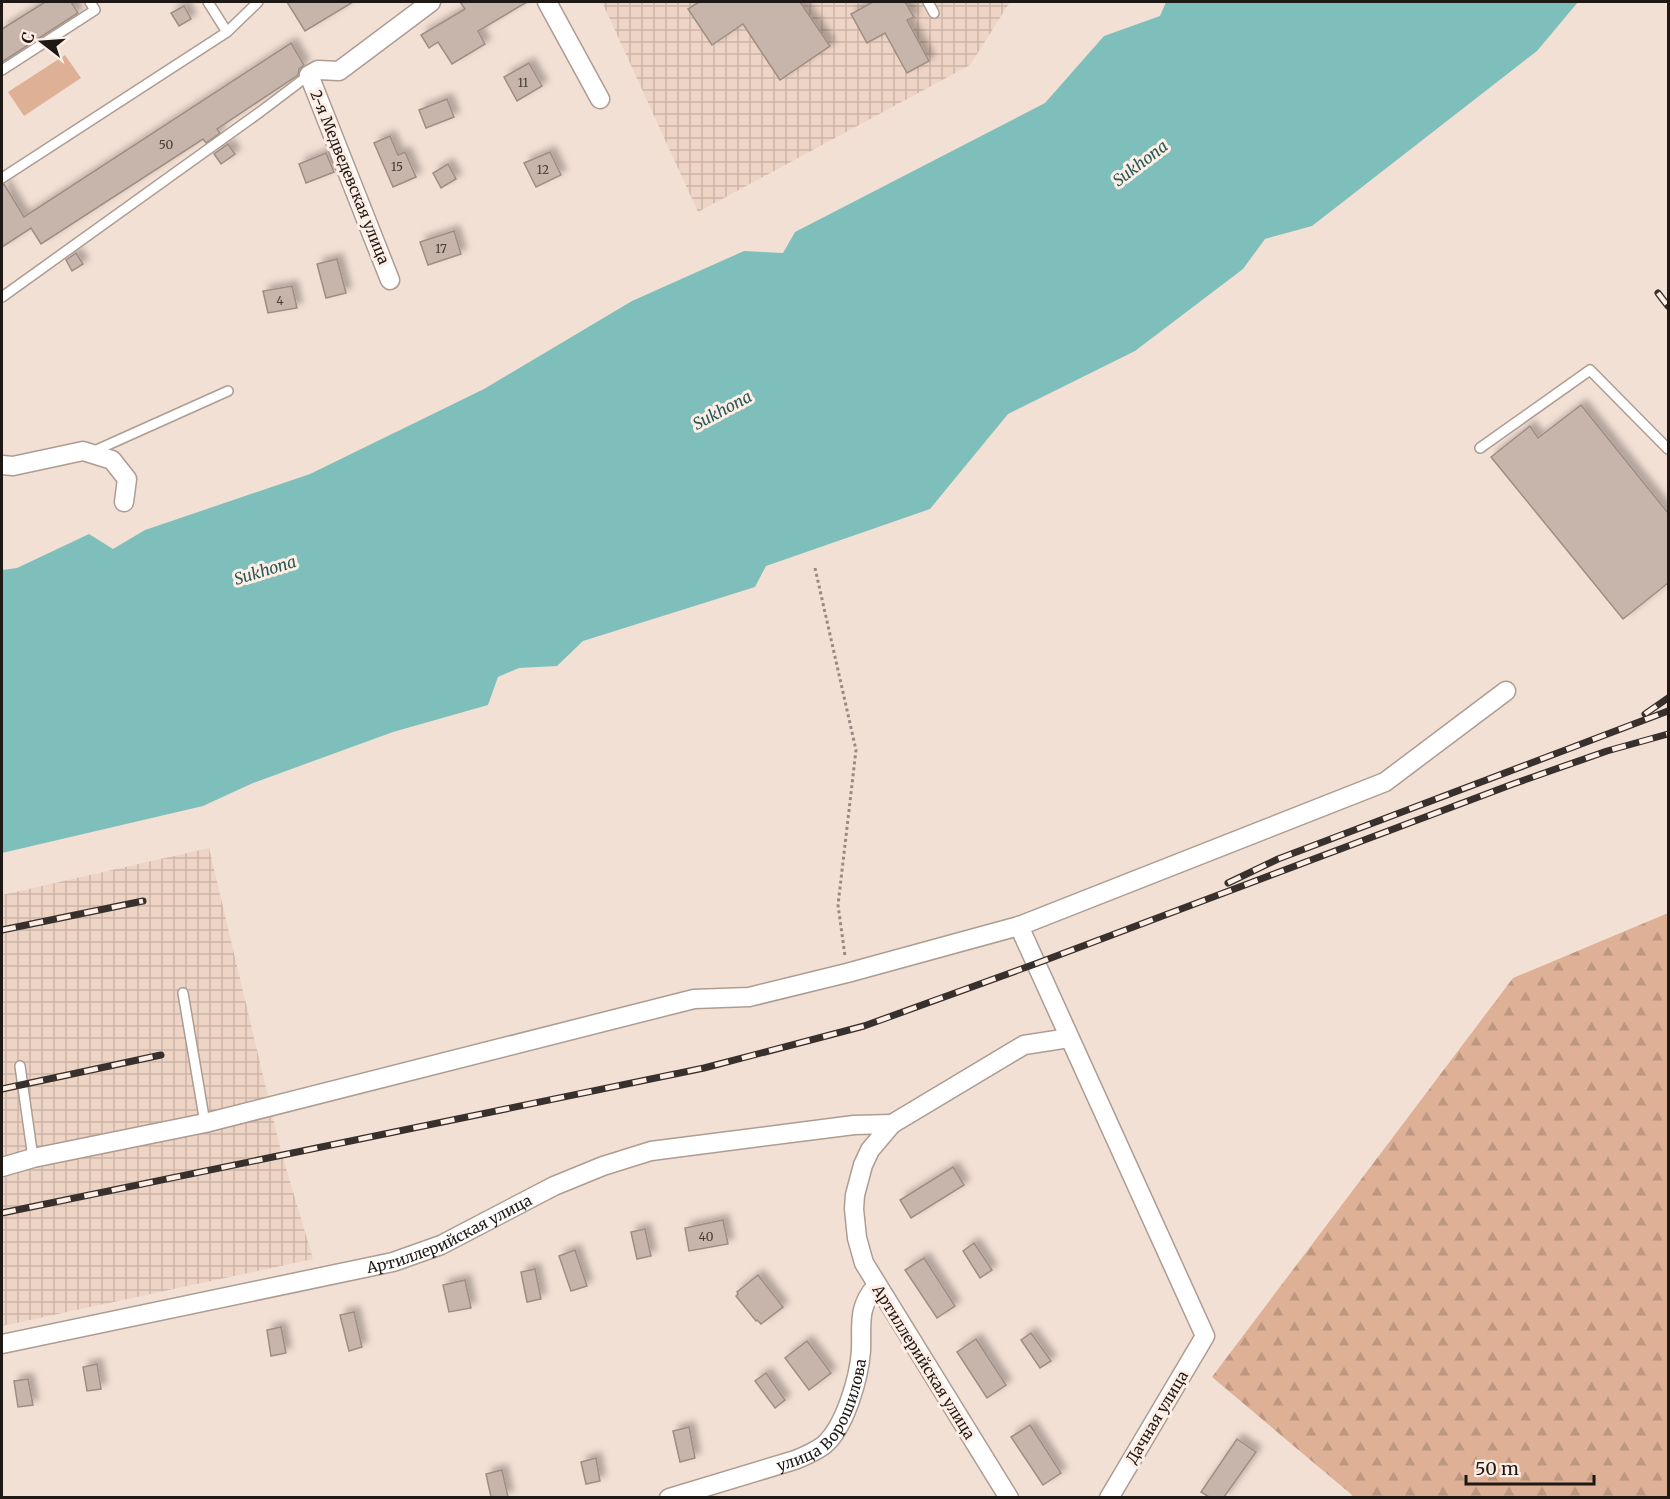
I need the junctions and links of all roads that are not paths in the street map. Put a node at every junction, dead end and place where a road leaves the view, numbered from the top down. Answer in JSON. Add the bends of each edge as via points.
{"nodes":[{"id":1,"x":90,"y":2,"type":"edge"},
{"id":2,"x":208,"y":2,"type":"edge"},
{"id":3,"x":258,"y":2,"type":"edge"},
{"id":4,"x":431,"y":2,"type":"edge"},
{"id":5,"x":547,"y":2,"type":"edge"},
{"id":6,"x":928,"y":2,"type":"edge"},
{"id":7,"x":934,"y":13,"type":"dead end"},
{"id":8,"x":227,"y":32,"type":"junction"},
{"id":9,"x":2,"y":70,"type":"edge"},
{"id":10,"x":309,"y":75,"type":"junction"},
{"id":11,"x":600,"y":99,"type":"dead end"},
{"id":12,"x":2,"y":178,"type":"edge"},
{"id":13,"x":390,"y":280,"type":"dead end"},
{"id":14,"x":2,"y":297,"type":"edge"},
{"id":15,"x":228,"y":391,"type":"dead end"},
{"id":16,"x":1479,"y":448,"type":"dead end"},
{"id":17,"x":1668,"y":449,"type":"edge"},
{"id":18,"x":90,"y":453,"type":"junction"},
{"id":19,"x":2,"y":465,"type":"edge"},
{"id":20,"x":124,"y":502,"type":"dead end"},
{"id":21,"x":1506,"y":691,"type":"dead end"},
{"id":22,"x":1019,"y":926,"type":"junction"},
{"id":23,"x":183,"y":993,"type":"dead end"},
{"id":24,"x":1068,"y":1038,"type":"junction"},
{"id":25,"x":20,"y":1066,"type":"dead end"},
{"id":26,"x":205,"y":1123,"type":"junction"},
{"id":27,"x":892,"y":1124,"type":"junction"},
{"id":28,"x":33,"y":1158,"type":"junction"},
{"id":29,"x":2,"y":1167,"type":"edge"},
{"id":30,"x":876,"y":1286,"type":"junction"},
{"id":31,"x":2,"y":1344,"type":"edge"},
{"id":32,"x":669,"y":1497,"type":"edge"},
{"id":33,"x":1009,"y":1497,"type":"edge"},
{"id":34,"x":1109,"y":1497,"type":"edge"}],
"edges":[{"from":1,"to":9,"type":"lane","via":[[95,10]]},
{"from":2,"to":8,"type":"lane"},
{"from":3,"to":8,"type":"lane"},
{"from":4,"to":10,"type":"street","via":[[339,71],[318,70]]},
{"from":5,"to":11,"type":"street"},
{"from":6,"to":7,"type":"lane"},
{"from":8,"to":12,"type":"lane"},
{"from":10,"to":13,"type":"street","name":"2-я Медведевская улица"},
{"from":10,"to":14,"type":"lane"},
{"from":15,"to":18,"type":"lane"},
{"from":16,"to":17,"type":"lane","via":[[1590,370]]},
{"from":18,"to":19,"type":"street"},
{"from":18,"to":20,"type":"street","via":[[112,460],[127,478]]},
{"from":21,"to":22,"type":"street","via":[[1385,782]]},
{"from":22,"to":24,"type":"street"},
{"from":22,"to":26,"type":"street","via":[[748,997],[694,999]]},
{"from":23,"to":26,"type":"lane"},
{"from":24,"to":27,"type":"street","name":"Артиллерийская улица","via":[[1024,1045]]},
{"from":24,"to":34,"type":"street","name":"Дачная улица","via":[[1205,1336]]},
{"from":25,"to":28,"type":"lane"},
{"from":26,"to":28,"type":"street"},
{"from":27,"to":30,"type":"street","name":"Артиллерийская улица","via":[[870,1149],[855,1195],[857,1238]]},
{"from":27,"to":31,"type":"street","name":"Артиллерийская улица","via":[[854,1125],[651,1151],[554,1186],[441,1245],[393,1262]]},
{"from":28,"to":29,"type":"street"},
{"from":30,"to":32,"type":"street","name":"улица Ворошилова","via":[[862,1308],[859,1372],[846,1411],[826,1443],[795,1460]]},
{"from":30,"to":33,"type":"street","name":"Артиллерийская улица"}]}
